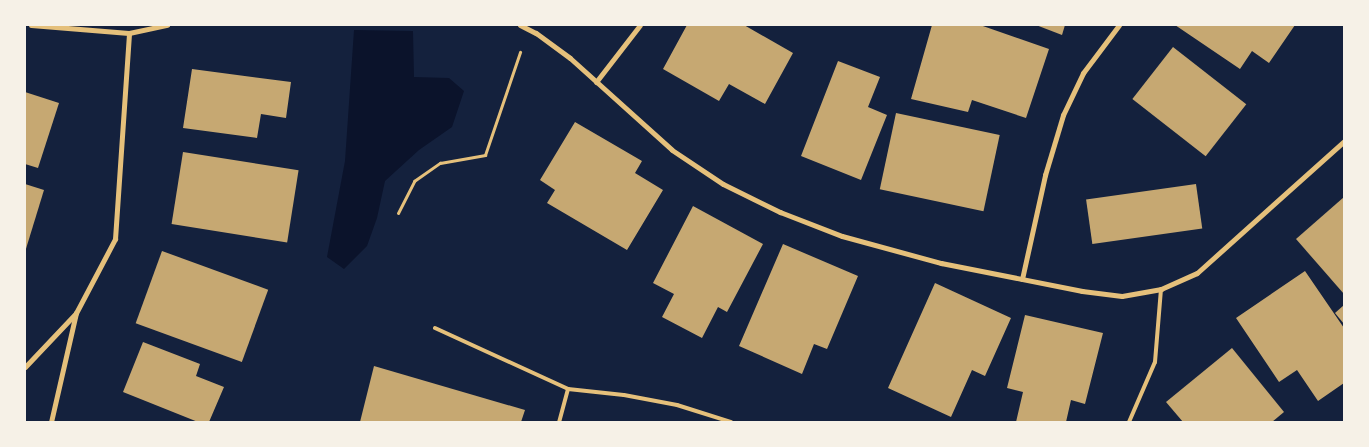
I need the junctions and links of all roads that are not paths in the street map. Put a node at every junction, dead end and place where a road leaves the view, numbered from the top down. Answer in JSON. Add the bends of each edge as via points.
{"nodes":[{"id":1,"x":31,"y":25,"type":"edge"},
{"id":2,"x":167,"y":25,"type":"edge"},
{"id":3,"x":520,"y":25,"type":"edge"},
{"id":4,"x":640,"y":25,"type":"edge"},
{"id":5,"x":1119,"y":25,"type":"edge"},
{"id":6,"x":129,"y":33,"type":"junction"},
{"id":7,"x":596,"y":82,"type":"junction"},
{"id":8,"x":1344,"y":141,"type":"edge"},
{"id":9,"x":1022,"y":279,"type":"junction"},
{"id":10,"x":1161,"y":289,"type":"junction"},
{"id":11,"x":76,"y":313,"type":"junction"},
{"id":12,"x":435,"y":328,"type":"dead end"},
{"id":13,"x":25,"y":367,"type":"edge"},
{"id":14,"x":568,"y":389,"type":"junction"},
{"id":15,"x":50,"y":422,"type":"edge"},
{"id":16,"x":559,"y":422,"type":"edge"},
{"id":17,"x":731,"y":422,"type":"edge"},
{"id":18,"x":1129,"y":422,"type":"edge"}],
"edges":[{"from":1,"to":6,"type":"street"},
{"from":2,"to":6,"type":"street"},
{"from":3,"to":7,"type":"street","via":[[570,58]]},
{"from":4,"to":7,"type":"street"},
{"from":5,"to":9,"type":"street","via":[[1083,73],[1063,116],[1045,175]]},
{"from":6,"to":11,"type":"street","via":[[115,239]]},
{"from":7,"to":9,"type":"street","via":[[672,150],[723,184],[780,212],[842,236],[941,263]]},
{"from":8,"to":10,"type":"street","via":[[1197,273]]},
{"from":9,"to":10,"type":"street","via":[[1122,296]]},
{"from":10,"to":18,"type":"lane","via":[[1155,362]]},
{"from":11,"to":13,"type":"street"},
{"from":11,"to":15,"type":"street"},
{"from":12,"to":14,"type":"lane"},
{"from":14,"to":16,"type":"lane"},
{"from":14,"to":17,"type":"lane","via":[[677,405]]}]}
